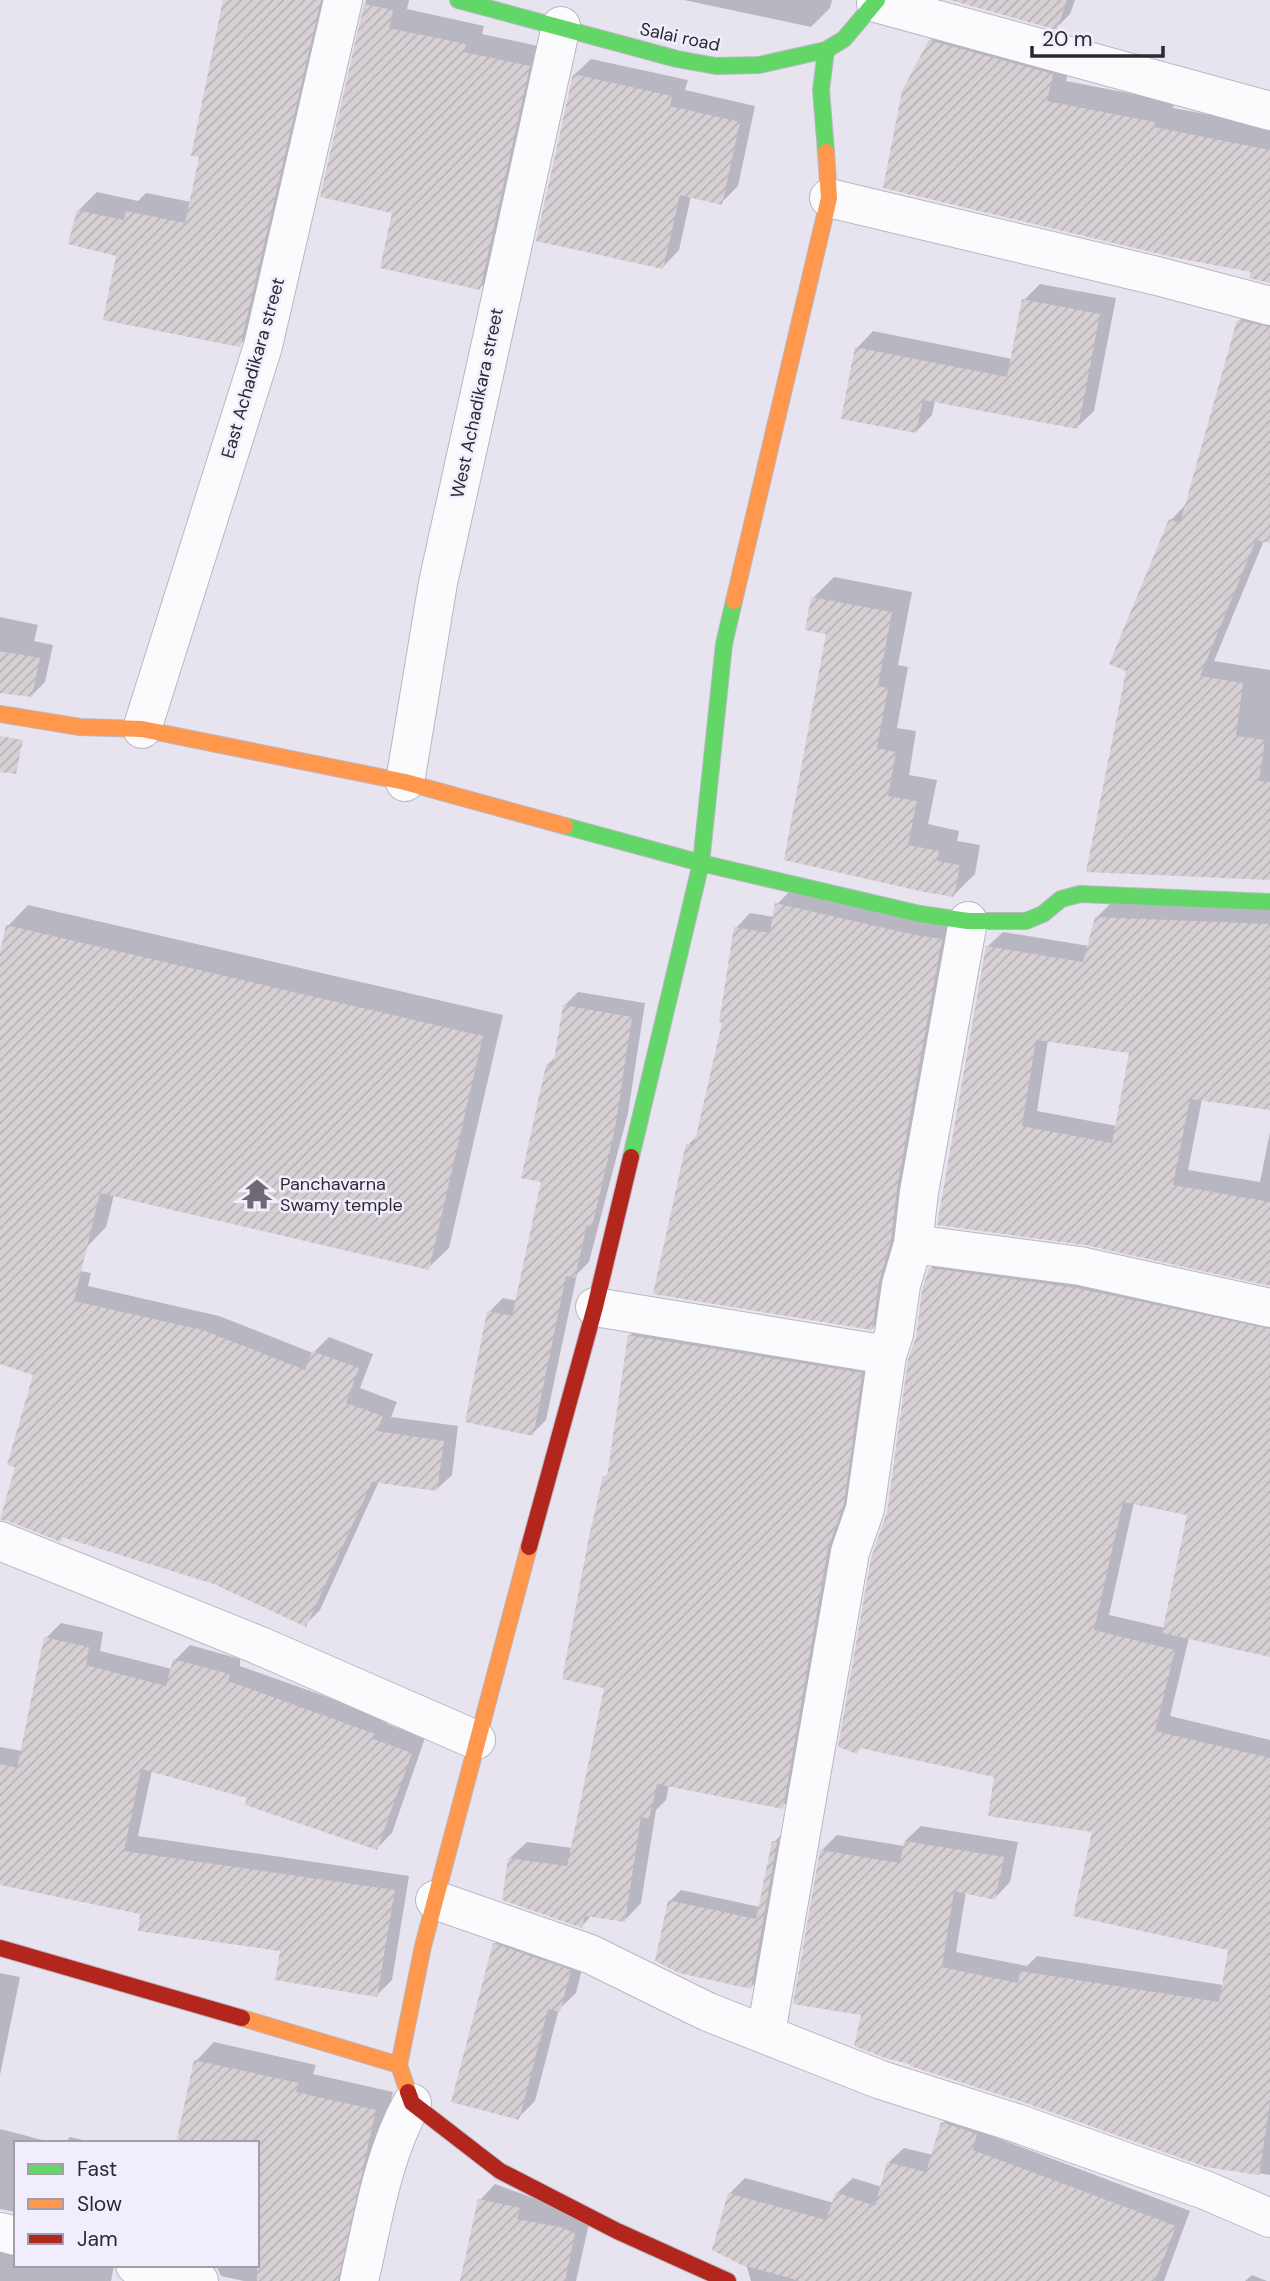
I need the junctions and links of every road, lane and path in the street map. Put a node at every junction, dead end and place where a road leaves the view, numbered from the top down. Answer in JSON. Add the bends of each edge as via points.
{"nodes":[{"id":1,"x":343,"y":0,"type":"edge"},
{"id":2,"x":458,"y":0,"type":"edge"},
{"id":3,"x":876,"y":1,"type":"edge"},
{"id":4,"x":561,"y":26,"type":"junction"},
{"id":5,"x":826,"y":50,"type":"junction"},
{"id":6,"x":1270,"y":111,"type":"edge"},
{"id":7,"x":829,"y":198,"type":"junction"},
{"id":8,"x":1270,"y":306,"type":"edge"},
{"id":9,"x":0,"y":714,"type":"edge"},
{"id":10,"x":142,"y":729,"type":"junction"},
{"id":11,"x":405,"y":782,"type":"junction"},
{"id":12,"x":701,"y":863,"type":"junction"},
{"id":13,"x":1270,"y":902,"type":"edge"},
{"id":14,"x":968,"y":921,"type":"junction"},
{"id":15,"x":913,"y":1244,"type":"junction"},
{"id":16,"x":595,"y":1307,"type":"junction"},
{"id":17,"x":1270,"y":1308,"type":"edge"},
{"id":18,"x":887,"y":1355,"type":"junction"},
{"id":19,"x":0,"y":1541,"type":"edge"},
{"id":20,"x":476,"y":1740,"type":"junction"},
{"id":21,"x":435,"y":1900,"type":"junction"},
{"id":22,"x":0,"y":1948,"type":"edge"},
{"id":23,"x":766,"y":2033,"type":"junction"},
{"id":24,"x":398,"y":2064,"type":"junction"},
{"id":25,"x":412,"y":2103,"type":"junction"},
{"id":26,"x":1270,"y":2218,"type":"edge"},
{"id":27,"x":143,"y":2267,"type":"edge"},
{"id":28,"x":199,"y":2281,"type":"edge"},
{"id":29,"x":359,"y":2281,"type":"edge"},
{"id":30,"x":728,"y":2281,"type":"edge"}],
"edges":[{"from":1,"to":10,"type":"street","name":"East Achadikara street","via":[[263,346]]},
{"from":2,"to":4,"type":"main road","name":"Salai road"},
{"from":3,"to":5,"type":"main road","name":"Salai road","via":[[845,39]]},
{"from":3,"to":6,"type":"street"},
{"from":4,"to":5,"type":"main road","name":"Salai road","via":[[716,66],[759,65]]},
{"from":4,"to":11,"type":"street","name":"West Achadikara street","via":[[438,583]]},
{"from":5,"to":7,"type":"main road","via":[[821,90]]},
{"from":7,"to":8,"type":"street"},
{"from":7,"to":12,"type":"main road","via":[[724,643]]},
{"from":9,"to":10,"type":"main road","via":[[80,727]]},
{"from":10,"to":11,"type":"main road"},
{"from":11,"to":12,"type":"main road"},
{"from":12,"to":14,"type":"main road"},
{"from":12,"to":16,"type":"main road"},
{"from":13,"to":14,"type":"main road","via":[[1080,894],[1061,899],[1026,921]]},
{"from":14,"to":15,"type":"street"},
{"from":15,"to":17,"type":"street","via":[[1080,1266]]},
{"from":15,"to":18,"type":"street"},
{"from":16,"to":18,"type":"street"},
{"from":16,"to":20,"type":"main road"},
{"from":18,"to":23,"type":"street","via":[[867,1496],[850,1552]]},
{"from":19,"to":20,"type":"street","via":[[258,1645]]},
{"from":20,"to":21,"type":"main road"},
{"from":21,"to":23,"type":"street","via":[[590,1954],[708,2011]]},
{"from":21,"to":24,"type":"main road"},
{"from":22,"to":24,"type":"main road"},
{"from":23,"to":26,"type":"street","via":[[881,2080],[1205,2190]]},
{"from":24,"to":25,"type":"main road"},
{"from":25,"to":29,"type":"street","via":[[386,2165]]},
{"from":25,"to":30,"type":"main road","via":[[500,2171]]},
{"from":27,"to":28,"type":"street"}]}
